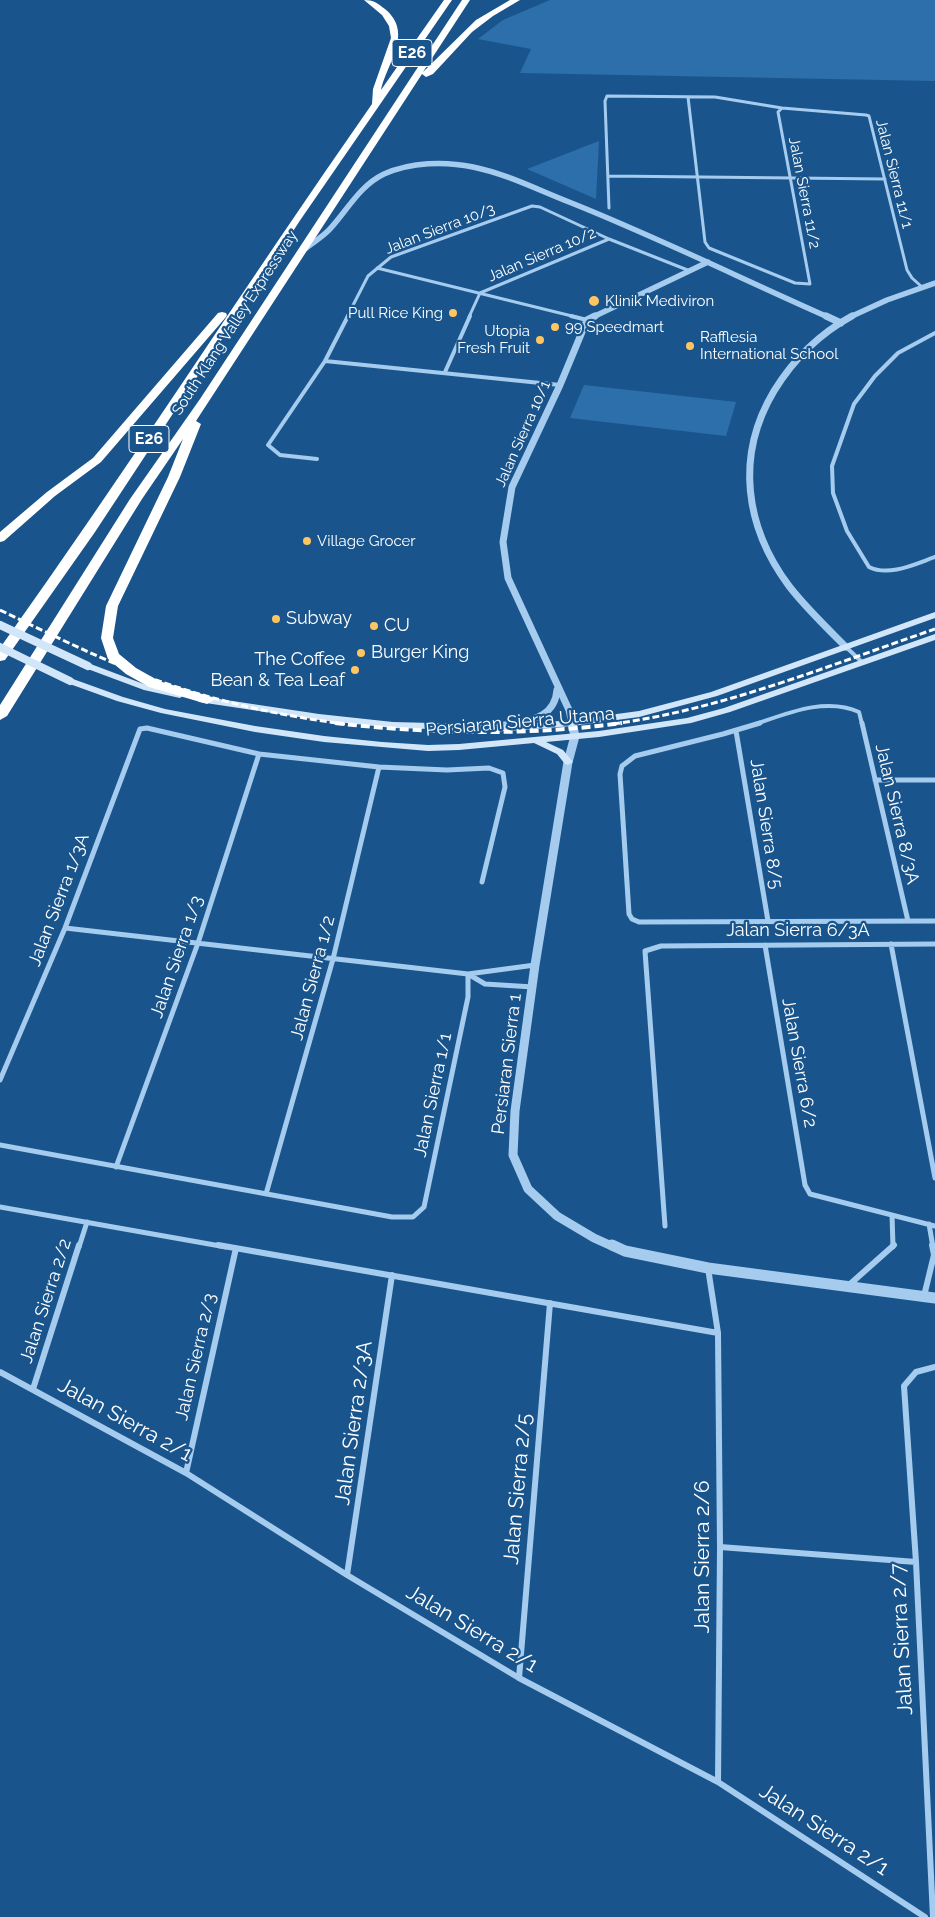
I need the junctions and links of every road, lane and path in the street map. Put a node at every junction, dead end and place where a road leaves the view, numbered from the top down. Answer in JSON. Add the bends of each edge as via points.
{"nodes":[{"id":1,"x":368,"y":0,"type":"edge"},
{"id":2,"x":448,"y":0,"type":"edge"},
{"id":3,"x":466,"y":0,"type":"edge"},
{"id":4,"x":516,"y":0,"type":"edge"},
{"id":5,"x":416,"y":78,"type":"junction"},
{"id":6,"x":688,"y":97,"type":"junction"},
{"id":7,"x":376,"y":106,"type":"junction"},
{"id":8,"x":782,"y":108,"type":"junction"},
{"id":9,"x":609,"y":176,"type":"junction"},
{"id":10,"x":697,"y":178,"type":"junction"},
{"id":11,"x":884,"y":179,"type":"junction"},
{"id":12,"x":789,"y":180,"type":"junction"},
{"id":13,"x":609,"y":208,"type":"dead end"},
{"id":14,"x":296,"y":219,"type":"junction"},
{"id":15,"x":609,"y":238,"type":"junction"},
{"id":16,"x":300,"y":253,"type":"junction"},
{"id":17,"x":708,"y":262,"type":"junction"},
{"id":18,"x":377,"y":268,"type":"junction"},
{"id":19,"x":690,"y":271,"type":"junction"},
{"id":20,"x":935,"y":283,"type":"edge"},
{"id":21,"x":922,"y":287,"type":"junction"},
{"id":22,"x":480,"y":293,"type":"junction"},
{"id":23,"x":587,"y":320,"type":"junction"},
{"id":24,"x":841,"y":322,"type":"junction"},
{"id":25,"x":935,"y":333,"type":"edge"},
{"id":26,"x":325,"y":361,"type":"junction"},
{"id":27,"x":445,"y":372,"type":"junction"},
{"id":28,"x":560,"y":385,"type":"junction"},
{"id":29,"x":205,"y":400,"type":"junction"},
{"id":30,"x":317,"y":459,"type":"dead end"},
{"id":31,"x":0,"y":538,"type":"edge"},
{"id":32,"x":935,"y":557,"type":"edge"},
{"id":33,"x":935,"y":615,"type":"edge"},
{"id":34,"x":0,"y":625,"type":"edge"},
{"id":35,"x":935,"y":637,"type":"edge"},
{"id":36,"x":0,"y":647,"type":"edge"},
{"id":37,"x":846,"y":647,"type":"junction"},
{"id":38,"x":0,"y":657,"type":"edge"},
{"id":39,"x":863,"y":663,"type":"junction"},
{"id":40,"x":557,"y":687,"type":"junction"},
{"id":41,"x":207,"y":700,"type":"junction"},
{"id":42,"x":0,"y":716,"type":"edge"},
{"id":43,"x":572,"y":723,"type":"junction"},
{"id":44,"x":498,"y":728,"type":"junction"},
{"id":45,"x":736,"y":731,"type":"junction"},
{"id":46,"x":575,"y":736,"type":"junction"},
{"id":47,"x":536,"y":740,"type":"junction"},
{"id":48,"x":259,"y":754,"type":"junction"},
{"id":49,"x":568,"y":762,"type":"junction"},
{"id":50,"x":379,"y":767,"type":"junction"},
{"id":51,"x":875,"y":780,"type":"junction"},
{"id":52,"x":935,"y":780,"type":"edge"},
{"id":53,"x":482,"y":882,"type":"dead end"},
{"id":54,"x":768,"y":921,"type":"junction"},
{"id":55,"x":908,"y":921,"type":"junction"},
{"id":56,"x":935,"y":921,"type":"edge"},
{"id":57,"x":65,"y":928,"type":"junction"},
{"id":58,"x":198,"y":943,"type":"junction"},
{"id":59,"x":891,"y":944,"type":"junction"},
{"id":60,"x":935,"y":944,"type":"edge"},
{"id":61,"x":765,"y":945,"type":"junction"},
{"id":62,"x":334,"y":959,"type":"junction"},
{"id":63,"x":535,"y":965,"type":"junction"},
{"id":64,"x":468,"y":974,"type":"junction"},
{"id":65,"x":533,"y":987,"type":"junction"},
{"id":66,"x":0,"y":1080,"type":"edge"},
{"id":67,"x":0,"y":1145,"type":"edge"},
{"id":68,"x":116,"y":1167,"type":"junction"},
{"id":69,"x":935,"y":1178,"type":"edge"},
{"id":70,"x":266,"y":1194,"type":"junction"},
{"id":71,"x":0,"y":1207,"type":"edge"},
{"id":72,"x":892,"y":1216,"type":"junction"},
{"id":73,"x":86,"y":1222,"type":"junction"},
{"id":74,"x":932,"y":1225,"type":"edge"},
{"id":75,"x":665,"y":1226,"type":"dead end"},
{"id":76,"x":236,"y":1248,"type":"junction"},
{"id":77,"x":708,"y":1268,"type":"junction"},
{"id":78,"x":392,"y":1275,"type":"junction"},
{"id":79,"x":847,"y":1287,"type":"junction"},
{"id":80,"x":924,"y":1297,"type":"junction"},
{"id":81,"x":935,"y":1298,"type":"edge"},
{"id":82,"x":550,"y":1302,"type":"junction"},
{"id":83,"x":718,"y":1333,"type":"junction"},
{"id":84,"x":935,"y":1367,"type":"edge"},
{"id":85,"x":0,"y":1372,"type":"edge"},
{"id":86,"x":33,"y":1389,"type":"junction"},
{"id":87,"x":186,"y":1474,"type":"junction"},
{"id":88,"x":720,"y":1548,"type":"junction"},
{"id":89,"x":916,"y":1562,"type":"junction"},
{"id":90,"x":348,"y":1575,"type":"junction"},
{"id":91,"x":519,"y":1678,"type":"junction"},
{"id":92,"x":718,"y":1782,"type":"junction"},
{"id":93,"x":924,"y":1917,"type":"edge"},
{"id":94,"x":933,"y":1917,"type":"edge"}],
"edges":[{"from":1,"to":7,"type":"highway","via":[[390,20],[395,36],[394,48],[375,92]]},
{"from":2,"to":7,"type":"highway","name":"South Klang Valley Expressway","number":"E26"},
{"from":3,"to":5,"type":"highway","name":"South Klang Valley Expressway","number":"E26"},
{"from":4,"to":5,"type":"highway","via":[[483,17],[430,72]]},
{"from":5,"to":16,"type":"highway","name":"South Klang Valley Expressway","number":"E26"},
{"from":6,"to":8,"type":"street","via":[[728,99]]},
{"from":6,"to":9,"type":"street","via":[[608,96],[605,101]]},
{"from":6,"to":10,"type":"street"},
{"from":7,"to":14,"type":"highway","name":"South Klang Valley Expressway","number":"E26"},
{"from":8,"to":11,"type":"street","name":"Jalan Sierra 11/1","via":[[869,116]]},
{"from":8,"to":12,"type":"street","name":"Jalan Sierra 11/2","via":[[778,112]]},
{"from":9,"to":10,"type":"street"},
{"from":9,"to":13,"type":"street"},
{"from":10,"to":12,"type":"street"},
{"from":10,"to":12,"type":"street","name":"Jalan Sierra 11/2","via":[[705,242],[709,248],[795,283],[810,284]]},
{"from":11,"to":12,"type":"street"},
{"from":11,"to":21,"type":"street","name":"Jalan Sierra 11/1","via":[[907,270]]},
{"from":14,"to":31,"type":"highway","via":[[212,327],[97,460]]},
{"from":14,"to":38,"type":"highway","name":"South Klang Valley Expressway","number":"E26","via":[[88,532]]},
{"from":15,"to":18,"type":"street","name":"Jalan Sierra 10/3","via":[[532,206],[391,257]]},
{"from":15,"to":19,"type":"street"},
{"from":15,"to":22,"type":"street","name":"Jalan Sierra 10/2"},
{"from":16,"to":17,"type":"street","via":[[328,231],[366,185],[384,174],[413,166],[438,164],[461,165],[504,176],[620,222]]},
{"from":16,"to":29,"type":"highway","name":"South Klang Valley Expressway","number":"E26"},
{"from":17,"to":19,"type":"street"},
{"from":17,"to":24,"type":"street"},
{"from":18,"to":22,"type":"street"},
{"from":18,"to":26,"type":"street","name":"Jalan Sierra 10/3","via":[[368,276]]},
{"from":19,"to":23,"type":"street"},
{"from":20,"to":21,"type":"street"},
{"from":21,"to":24,"type":"street"},
{"from":22,"to":23,"type":"street"},
{"from":22,"to":27,"type":"street","name":"Jalan Sierra 10/2"},
{"from":23,"to":28,"type":"street","name":"Jalan Sierra 10/1"},
{"from":24,"to":37,"type":"street","via":[[787,370],[764,409],[748,460],[757,525],[780,573],[799,600]]},
{"from":25,"to":32,"type":"street","via":[[898,353],[875,376],[854,404],[832,466],[833,492],[847,532],[869,567],[886,571]]},
{"from":26,"to":27,"type":"street"},
{"from":26,"to":30,"type":"street","name":"Jalan Sierra 10/3","via":[[268,444],[280,455]]},
{"from":27,"to":28,"type":"street"},
{"from":28,"to":40,"type":"street","name":"Jalan Sierra 10/1","via":[[512,487],[504,542],[508,578]]},
{"from":29,"to":41,"type":"highway","via":[[174,477],[112,606],[107,638],[113,656],[131,671],[154,684]]},
{"from":29,"to":42,"type":"highway","name":"South Klang Valley Expressway","number":"E26","via":[[136,500]]},
{"from":33,"to":37,"type":"main road","name":"Persiaran Sierra Utama"},
{"from":34,"to":41,"type":"main road","name":"Persiaran Sierra Utama","bridge":true,"via":[[88,666],[148,688]]},
{"from":35,"to":39,"type":"main road","name":"Persiaran Sierra Utama"},
{"from":36,"to":47,"type":"main road","name":"Persiaran Sierra Utama","bridge":true,"via":[[70,681],[120,699],[255,729],[428,748]]},
{"from":37,"to":39,"type":"street"},
{"from":37,"to":43,"type":"main road","name":"Persiaran Sierra Utama","via":[[672,706]]},
{"from":39,"to":46,"type":"main road","name":"Persiaran Sierra Utama","via":[[688,721]]},
{"from":40,"to":43,"type":"street","name":"Jalan Sierra 10/1"},
{"from":40,"to":44,"type":"street","via":[[555,707],[544,716]]},
{"from":41,"to":44,"type":"main road","name":"Persiaran Sierra Utama","via":[[393,725]]},
{"from":43,"to":44,"type":"main road","name":"Persiaran Sierra Utama"},
{"from":43,"to":46,"type":"street","name":"Persiaran Sierra 1"},
{"from":45,"to":51,"type":"street","name":"Jalan Sierra 8/3A","via":[[790,712],[820,707],[854,708],[860,712]]},
{"from":45,"to":54,"type":"street","name":"Jalan Sierra 8/5"},
{"from":45,"to":54,"type":"street","via":[[635,756],[622,766],[629,914],[632,920],[639,922]]},
{"from":46,"to":47,"type":"main road","name":"Persiaran Sierra Utama"},
{"from":46,"to":49,"type":"street","name":"Persiaran Sierra 1"},
{"from":47,"to":49,"type":"main road","via":[[560,752]]},
{"from":48,"to":50,"type":"street"},
{"from":48,"to":57,"type":"street","name":"Jalan Sierra 1/3A","via":[[140,729]]},
{"from":48,"to":58,"type":"street","name":"Jalan Sierra 1/3"},
{"from":49,"to":63,"type":"street","name":"Persiaran Sierra 1"},
{"from":50,"to":53,"type":"street","via":[[489,768],[503,773],[505,787]]},
{"from":50,"to":62,"type":"street","name":"Jalan Sierra 1/2"},
{"from":51,"to":52,"type":"street"},
{"from":51,"to":55,"type":"street","name":"Jalan Sierra 8/3A"},
{"from":54,"to":55,"type":"street"},
{"from":55,"to":56,"type":"street"},
{"from":57,"to":58,"type":"street"},
{"from":57,"to":66,"type":"street","name":"Jalan Sierra 1/3A"},
{"from":58,"to":62,"type":"street"},
{"from":58,"to":68,"type":"street","name":"Jalan Sierra 1/3"},
{"from":59,"to":60,"type":"street","name":"Jalan Sierra 6/3A"},
{"from":59,"to":61,"type":"street","name":"Jalan Sierra 6/3A"},
{"from":59,"to":69,"type":"street"},
{"from":61,"to":72,"type":"street","name":"Jalan Sierra 6/2","via":[[805,1185],[810,1194],[821,1198]]},
{"from":61,"to":75,"type":"street","name":"Jalan Sierra 6/3A","via":[[661,946],[646,951]]},
{"from":62,"to":64,"type":"street"},
{"from":62,"to":70,"type":"street","name":"Jalan Sierra 1/2"},
{"from":63,"to":64,"type":"street"},
{"from":63,"to":65,"type":"street","name":"Persiaran Sierra 1"},
{"from":64,"to":65,"type":"street","via":[[485,984]]},
{"from":64,"to":70,"type":"street","name":"Jalan Sierra 1/1","via":[[468,997],[424,1207],[413,1217],[392,1217]]},
{"from":65,"to":77,"type":"street","name":"Persiaran Sierra 1","via":[[515,1111],[513,1155],[528,1189],[557,1216],[594,1238],[625,1251]]},
{"from":67,"to":68,"type":"street"},
{"from":68,"to":70,"type":"street"},
{"from":71,"to":73,"type":"street"},
{"from":72,"to":74,"type":"street"},
{"from":72,"to":79,"type":"street","via":[[894,1246]]},
{"from":73,"to":76,"type":"street"},
{"from":73,"to":86,"type":"street","name":"Jalan Sierra 2/2"},
{"from":74,"to":80,"type":"street","via":[[934,1255]]},
{"from":76,"to":78,"type":"street"},
{"from":76,"to":87,"type":"street","name":"Jalan Sierra 2/3"},
{"from":77,"to":79,"type":"street","name":"Persiaran Sierra 1"},
{"from":77,"to":83,"type":"street","name":"Jalan Sierra 2/6"},
{"from":78,"to":82,"type":"street"},
{"from":78,"to":90,"type":"street","name":"Jalan Sierra 2/3A"},
{"from":79,"to":80,"type":"street","name":"Persiaran Sierra 1"},
{"from":80,"to":81,"type":"street","name":"Persiaran Sierra 1"},
{"from":82,"to":83,"type":"street"},
{"from":82,"to":91,"type":"street","name":"Jalan Sierra 2/5"},
{"from":83,"to":88,"type":"street","name":"Jalan Sierra 2/6"},
{"from":84,"to":89,"type":"street","name":"Jalan Sierra 2/7","via":[[922,1367],[904,1386]]},
{"from":85,"to":86,"type":"street","name":"Jalan Sierra 2/1"},
{"from":86,"to":87,"type":"street","name":"Jalan Sierra 2/1"},
{"from":87,"to":90,"type":"street","name":"Jalan Sierra 2/1"},
{"from":88,"to":89,"type":"street"},
{"from":88,"to":92,"type":"street","name":"Jalan Sierra 2/6"},
{"from":89,"to":94,"type":"street","name":"Jalan Sierra 2/7"},
{"from":90,"to":91,"type":"street","name":"Jalan Sierra 2/1"},
{"from":91,"to":92,"type":"street","name":"Jalan Sierra 2/1"},
{"from":92,"to":93,"type":"street","name":"Jalan Sierra 2/1"}]}
